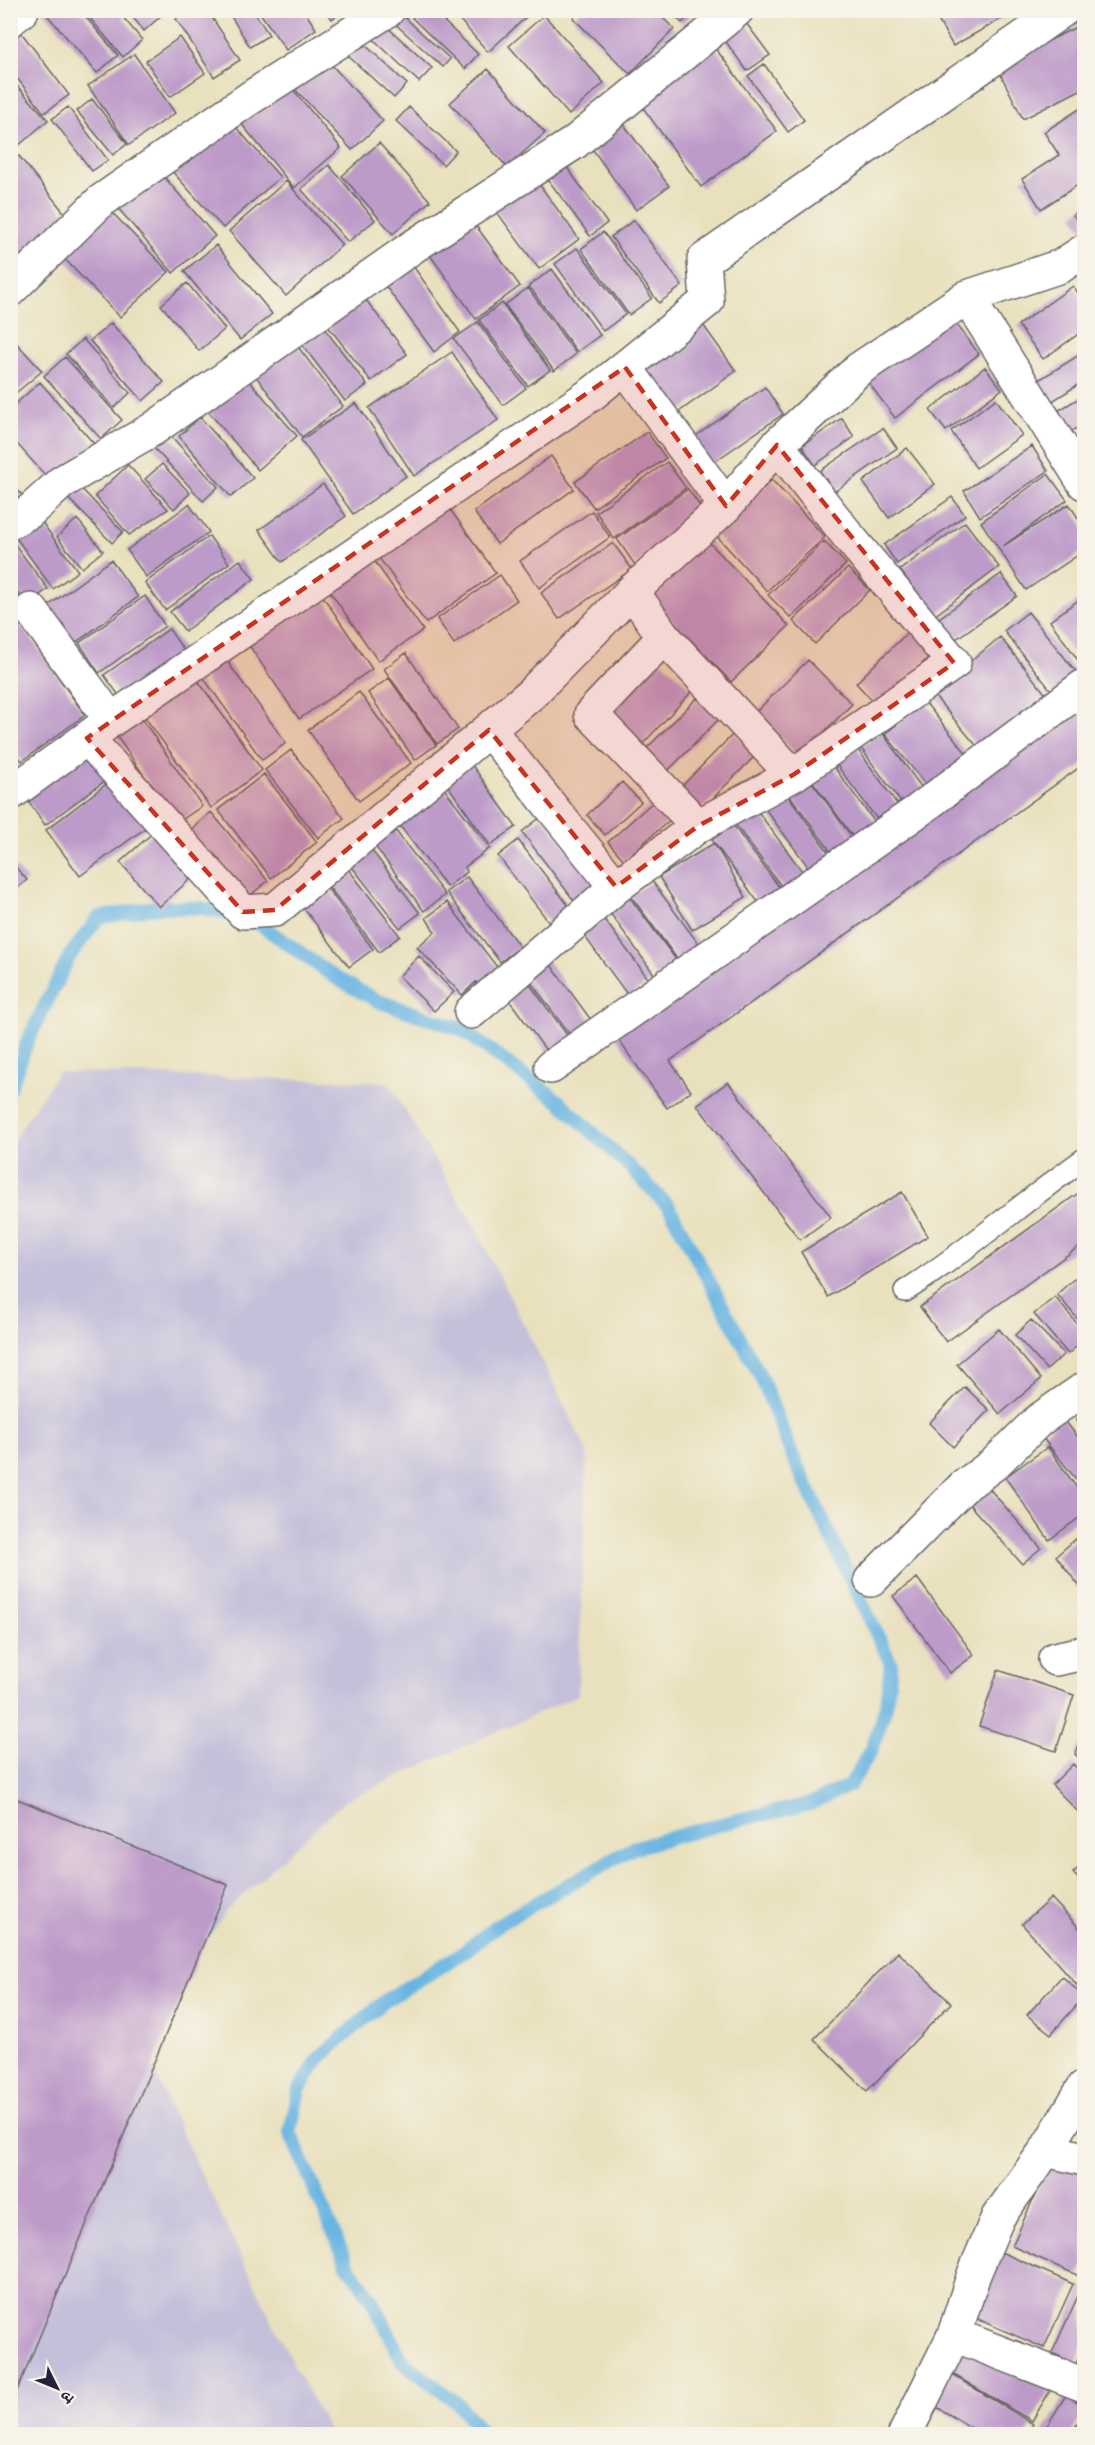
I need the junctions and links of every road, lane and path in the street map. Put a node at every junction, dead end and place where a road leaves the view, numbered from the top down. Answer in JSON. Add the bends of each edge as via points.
{"nodes":[{"id":1,"x":22,"y":10,"type":"edge"},
{"id":2,"x":388,"y":10,"type":"edge"},
{"id":3,"x":737,"y":10,"type":"edge"},
{"id":4,"x":1063,"y":10,"type":"edge"},
{"id":5,"x":10,"y":20,"type":"edge"},
{"id":6,"x":1084,"y":251,"type":"edge"},
{"id":7,"x":10,"y":290,"type":"edge"},
{"id":8,"x":967,"y":297,"type":"junction"},
{"id":9,"x":625,"y":367,"type":"junction"},
{"id":10,"x":777,"y":445,"type":"junction"},
{"id":11,"x":1084,"y":483,"type":"edge"},
{"id":12,"x":726,"y":506,"type":"junction"},
{"id":13,"x":10,"y":522,"type":"edge"},
{"id":14,"x":632,"y":591,"type":"junction"},
{"id":15,"x":31,"y":610,"type":"dead end"},
{"id":16,"x":664,"y":637,"type":"junction"},
{"id":17,"x":1084,"y":686,"type":"edge"},
{"id":18,"x":99,"y":729,"type":"junction"},
{"id":19,"x":489,"y":730,"type":"junction"},
{"id":20,"x":793,"y":775,"type":"junction"},
{"id":21,"x":10,"y":794,"type":"edge"},
{"id":22,"x":698,"y":826,"type":"junction"},
{"id":23,"x":616,"y":887,"type":"junction"},
{"id":24,"x":471,"y":1012,"type":"dead end"},
{"id":25,"x":550,"y":1067,"type":"dead end"},
{"id":26,"x":1084,"y":1159,"type":"edge"},
{"id":27,"x":905,"y":1291,"type":"dead end"},
{"id":28,"x":1084,"y":1389,"type":"edge"},
{"id":29,"x":871,"y":1580,"type":"dead end"},
{"id":30,"x":1084,"y":2087,"type":"edge"},
{"id":31,"x":1046,"y":2150,"type":"junction"},
{"id":32,"x":1084,"y":2159,"type":"edge"},
{"id":33,"x":954,"y":2335,"type":"junction"},
{"id":34,"x":1084,"y":2385,"type":"edge"},
{"id":35,"x":905,"y":2434,"type":"edge"}],
"edges":[{"from":1,"to":5,"type":"street"},
{"from":2,"to":7,"type":"street","via":[[250,98],[101,201]]},
{"from":3,"to":13,"type":"street","via":[[574,143],[414,246],[153,429],[62,483],[29,512]]},
{"from":4,"to":9,"type":"street","via":[[704,260],[707,302]]},
{"from":6,"to":8,"type":"street","via":[[1061,266]]},
{"from":8,"to":10,"type":"street","via":[[859,369]]},
{"from":8,"to":11,"type":"street"},
{"from":9,"to":12,"type":"street"},
{"from":9,"to":18,"type":"street","via":[[583,400]]},
{"from":10,"to":12,"type":"street"},
{"from":10,"to":20,"type":"street","via":[[954,663]]},
{"from":12,"to":14,"type":"street"},
{"from":14,"to":16,"type":"street"},
{"from":14,"to":19,"type":"street"},
{"from":15,"to":18,"type":"street"},
{"from":16,"to":20,"type":"street"},
{"from":16,"to":22,"type":"street","via":[[591,714]]},
{"from":17,"to":25,"type":"street","via":[[919,810]]},
{"from":18,"to":19,"type":"street","via":[[243,912],[275,910]]},
{"from":18,"to":21,"type":"street"},
{"from":19,"to":23,"type":"street"},
{"from":20,"to":22,"type":"street"},
{"from":22,"to":23,"type":"street"},
{"from":23,"to":24,"type":"street"},
{"from":26,"to":27,"type":"lane"},
{"from":28,"to":29,"type":"street","via":[[1039,1420],[994,1464],[963,1487]]},
{"from":30,"to":31,"type":"street"},
{"from":31,"to":32,"type":"street"},
{"from":31,"to":33,"type":"street","via":[[999,2217],[974,2274]]},
{"from":33,"to":34,"type":"street"},
{"from":33,"to":35,"type":"street"}]}
